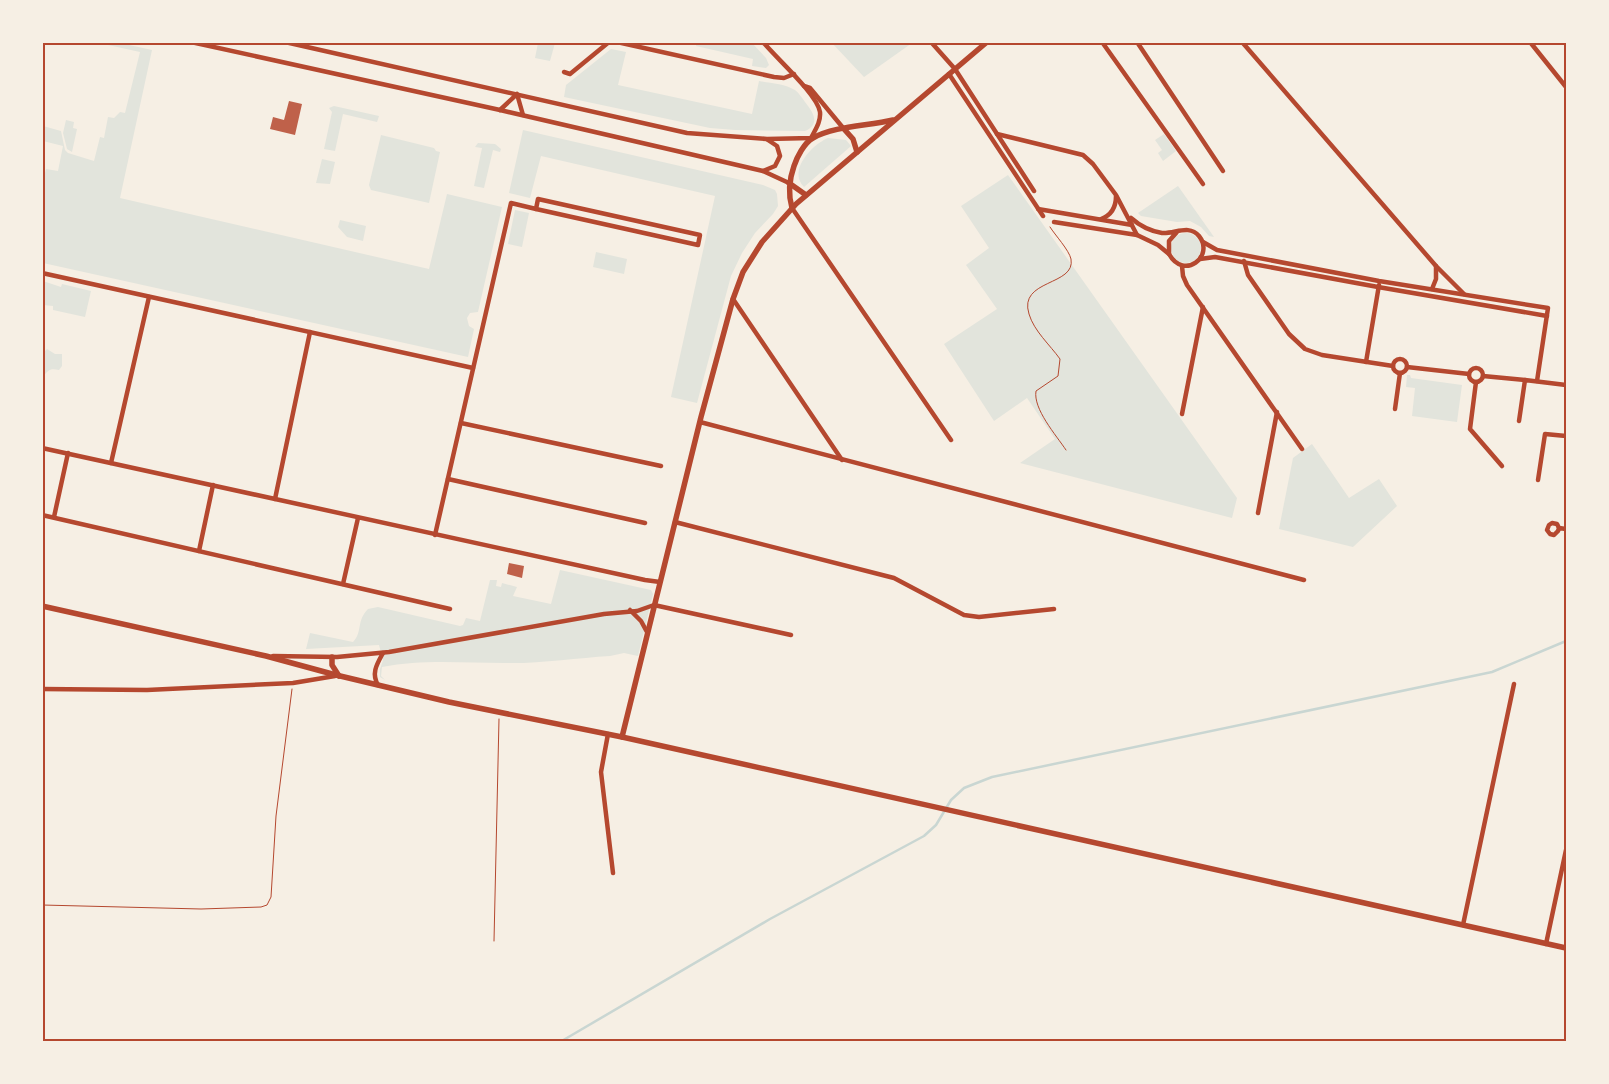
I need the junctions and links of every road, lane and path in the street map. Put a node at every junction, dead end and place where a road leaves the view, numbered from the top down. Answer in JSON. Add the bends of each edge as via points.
{"nodes":[{"id":1,"x":190,"y":42,"type":"edge"},
{"id":2,"x":285,"y":42,"type":"edge"},
{"id":3,"x":609,"y":42,"type":"edge"},
{"id":4,"x":618,"y":42,"type":"edge"},
{"id":5,"x":931,"y":42,"type":"edge"},
{"id":6,"x":986,"y":42,"type":"edge"},
{"id":7,"x":1102,"y":42,"type":"edge"},
{"id":8,"x":1136,"y":42,"type":"edge"},
{"id":9,"x":1242,"y":42,"type":"edge"},
{"id":10,"x":1530,"y":42,"type":"edge"},
{"id":11,"x":766,"y":43,"type":"edge"},
{"id":12,"x":955,"y":69,"type":"junction"},
{"id":13,"x":564,"y":72,"type":"dead end"},
{"id":14,"x":794,"y":74,"type":"junction"},
{"id":15,"x":949,"y":74,"type":"junction"},
{"id":16,"x":802,"y":85,"type":"junction"},
{"id":17,"x":1566,"y":87,"type":"edge"},
{"id":18,"x":516,"y":94,"type":"junction"},
{"id":19,"x":500,"y":110,"type":"junction"},
{"id":20,"x":523,"y":116,"type":"junction"},
{"id":21,"x":894,"y":120,"type":"junction"},
{"id":22,"x":844,"y":128,"type":"junction"},
{"id":23,"x":997,"y":134,"type":"junction"},
{"id":24,"x":811,"y":138,"type":"junction"},
{"id":25,"x":767,"y":139,"type":"junction"},
{"id":26,"x":857,"y":152,"type":"junction"},
{"id":27,"x":763,"y":171,"type":"junction"},
{"id":28,"x":1223,"y":172,"type":"dead end"},
{"id":29,"x":789,"y":183,"type":"junction"},
{"id":30,"x":1203,"y":184,"type":"dead end"},
{"id":31,"x":1034,"y":191,"type":"dead end"},
{"id":32,"x":806,"y":195,"type":"junction"},
{"id":33,"x":1116,"y":195,"type":"junction"},
{"id":34,"x":792,"y":208,"type":"junction"},
{"id":35,"x":536,"y":209,"type":"junction"},
{"id":36,"x":1038,"y":209,"type":"junction"},
{"id":37,"x":1071,"y":215,"type":"junction"},
{"id":38,"x":1043,"y":216,"type":"joint"},
{"id":39,"x":1129,"y":218,"type":"junction"},
{"id":40,"x":1099,"y":220,"type":"junction"},
{"id":41,"x":1054,"y":222,"type":"dead end"},
{"id":42,"x":1069,"y":224,"type":"junction"},
{"id":43,"x":1132,"y":225,"type":"junction"},
{"id":44,"x":1177,"y":232,"type":"junction"},
{"id":45,"x":1138,"y":235,"type":"junction"},
{"id":46,"x":1202,"y":242,"type":"junction"},
{"id":47,"x":1169,"y":254,"type":"junction"},
{"id":48,"x":1244,"y":255,"type":"junction"},
{"id":49,"x":1200,"y":259,"type":"junction"},
{"id":50,"x":1244,"y":262,"type":"junction"},
{"id":51,"x":1182,"y":266,"type":"junction"},
{"id":52,"x":1436,"y":266,"type":"junction"},
{"id":53,"x":42,"y":273,"type":"edge"},
{"id":54,"x":1379,"y":281,"type":"junction"},
{"id":55,"x":1378,"y":287,"type":"junction"},
{"id":56,"x":1432,"y":289,"type":"junction"},
{"id":57,"x":1464,"y":294,"type":"junction"},
{"id":58,"x":149,"y":297,"type":"junction"},
{"id":59,"x":732,"y":299,"type":"junction"},
{"id":60,"x":1203,"y":307,"type":"junction"},
{"id":61,"x":1546,"y":316,"type":"junction"},
{"id":62,"x":310,"y":332,"type":"junction"},
{"id":63,"x":1366,"y":362,"type":"junction"},
{"id":64,"x":1393,"y":366,"type":"junction"},
{"id":65,"x":1407,"y":367,"type":"junction"},
{"id":66,"x":473,"y":368,"type":"junction"},
{"id":67,"x":1400,"y":373,"type":"junction"},
{"id":68,"x":1469,"y":374,"type":"junction"},
{"id":69,"x":1483,"y":376,"type":"junction"},
{"id":70,"x":1524,"y":380,"type":"junction"},
{"id":71,"x":1537,"y":381,"type":"junction"},
{"id":72,"x":1476,"y":382,"type":"junction"},
{"id":73,"x":1566,"y":385,"type":"edge"},
{"id":74,"x":1395,"y":410,"type":"dead end"},
{"id":75,"x":1276,"y":412,"type":"junction"},
{"id":76,"x":1182,"y":414,"type":"dead end"},
{"id":77,"x":1519,"y":421,"type":"dead end"},
{"id":78,"x":700,"y":422,"type":"junction"},
{"id":79,"x":461,"y":423,"type":"junction"},
{"id":80,"x":1566,"y":436,"type":"edge"},
{"id":81,"x":952,"y":440,"type":"dead end"},
{"id":82,"x":42,"y":448,"type":"edge"},
{"id":83,"x":1302,"y":449,"type":"dead end"},
{"id":84,"x":1066,"y":450,"type":"dead end"},
{"id":85,"x":68,"y":453,"type":"junction"},
{"id":86,"x":842,"y":460,"type":"junction"},
{"id":87,"x":111,"y":463,"type":"junction"},
{"id":88,"x":660,"y":466,"type":"dead end"},
{"id":89,"x":1502,"y":466,"type":"dead end"},
{"id":90,"x":448,"y":479,"type":"junction"},
{"id":91,"x":1538,"y":480,"type":"dead end"},
{"id":92,"x":214,"y":486,"type":"junction"},
{"id":93,"x":275,"y":499,"type":"junction"},
{"id":94,"x":1258,"y":513,"type":"dead end"},
{"id":95,"x":42,"y":515,"type":"edge"},
{"id":96,"x":54,"y":517,"type":"junction"},
{"id":97,"x":358,"y":518,"type":"junction"},
{"id":98,"x":675,"y":522,"type":"junction"},
{"id":99,"x":645,"y":523,"type":"dead end"},
{"id":100,"x":1559,"y":528,"type":"dead end"},
{"id":101,"x":1566,"y":529,"type":"edge"},
{"id":102,"x":435,"y":535,"type":"junction"},
{"id":103,"x":199,"y":550,"type":"junction"},
{"id":104,"x":1304,"y":580,"type":"dead end"},
{"id":105,"x":660,"y":582,"type":"junction"},
{"id":106,"x":343,"y":584,"type":"junction"},
{"id":107,"x":654,"y":605,"type":"junction"},
{"id":108,"x":42,"y":606,"type":"edge"},
{"id":109,"x":450,"y":609,"type":"dead end"},
{"id":110,"x":1054,"y":609,"type":"dead end"},
{"id":111,"x":630,"y":610,"type":"junction"},
{"id":112,"x":647,"y":632,"type":"junction"},
{"id":113,"x":791,"y":636,"type":"dead end"},
{"id":114,"x":383,"y":652,"type":"junction"},
{"id":115,"x":266,"y":656,"type":"junction"},
{"id":116,"x":332,"y":657,"type":"junction"},
{"id":117,"x":338,"y":676,"type":"junction"},
{"id":118,"x":293,"y":683,"type":"junction"},
{"id":119,"x":1514,"y":684,"type":"dead end"},
{"id":120,"x":378,"y":685,"type":"junction"},
{"id":121,"x":42,"y":689,"type":"edge"},
{"id":122,"x":499,"y":713,"type":"junction"},
{"id":123,"x":608,"y":734,"type":"junction"},
{"id":124,"x":622,"y":738,"type":"junction"},
{"id":125,"x":1566,"y":850,"type":"edge"},
{"id":126,"x":612,"y":873,"type":"dead end"},
{"id":127,"x":42,"y":905,"type":"edge"},
{"id":128,"x":1462,"y":925,"type":"junction"},
{"id":129,"x":494,"y":941,"type":"dead end"},
{"id":130,"x":1546,"y":944,"type":"junction"},
{"id":131,"x":1566,"y":948,"type":"edge"}],
"edges":[{"from":1,"to":19,"type":"street"},
{"from":2,"to":18,"type":"street"},
{"from":3,"to":13,"type":"street","via":[[570,74]]},
{"from":4,"to":14,"type":"street","via":[[774,77]]},
{"from":5,"to":12,"type":"street"},
{"from":6,"to":12,"type":"street"},
{"from":7,"to":30,"type":"street"},
{"from":8,"to":28,"type":"street"},
{"from":9,"to":52,"type":"street"},
{"from":10,"to":17,"type":"street"},
{"from":11,"to":14,"type":"street"},
{"from":12,"to":15,"type":"street"},
{"from":12,"to":23,"type":"street"},
{"from":14,"to":16,"type":"street"},
{"from":15,"to":21,"type":"street"},
{"from":15,"to":36,"type":"street"},
{"from":16,"to":22,"type":"street","via":[[810,88]]},
{"from":16,"to":24,"type":"street","via":[[820,113]]},
{"from":18,"to":19,"type":"street"},
{"from":18,"to":20,"type":"street"},
{"from":18,"to":25,"type":"street","via":[[680,132]]},
{"from":19,"to":20,"type":"street"},
{"from":20,"to":27,"type":"street"},
{"from":21,"to":22,"type":"street"},
{"from":21,"to":26,"type":"street"},
{"from":22,"to":24,"type":"street"},
{"from":22,"to":26,"type":"street","via":[[853,139]]},
{"from":23,"to":31,"type":"street"},
{"from":23,"to":33,"type":"street","via":[[1083,155]]},
{"from":24,"to":25,"type":"street"},
{"from":24,"to":29,"type":"street","via":[[798,157]]},
{"from":25,"to":27,"type":"street","via":[[777,146],[780,156],[774,166]]},
{"from":26,"to":32,"type":"street"},
{"from":27,"to":29,"type":"street"},
{"from":29,"to":32,"type":"street"},
{"from":29,"to":34,"type":"street"},
{"from":32,"to":34,"type":"street"},
{"from":33,"to":39,"type":"street"},
{"from":33,"to":40,"type":"street","via":[[1111,214]]},
{"from":34,"to":59,"type":"street","via":[[754,254]]},
{"from":34,"to":81,"type":"street"},
{"from":35,"to":35,"type":"street","via":[[698,245],[700,235],[538,199]]},
{"from":35,"to":66,"type":"street","via":[[511,203]]},
{"from":36,"to":37,"type":"street"},
{"from":36,"to":38,"type":"street"},
{"from":37,"to":40,"type":"street"},
{"from":37,"to":42,"type":"street"},
{"from":38,"to":84,"type":"path","via":[[1070,258],[1071,266],[1067,273],[1030,296],[1029,313],[1034,325],[1060,359],[1058,376],[1036,392],[1035,397],[1037,406]]},
{"from":39,"to":43,"type":"street"},
{"from":39,"to":44,"type":"street","via":[[1147,229],[1161,233]]},
{"from":40,"to":43,"type":"street"},
{"from":41,"to":42,"type":"street"},
{"from":42,"to":45,"type":"street"},
{"from":43,"to":45,"type":"street"},
{"from":44,"to":46,"type":"street","via":[[1190,230]]},
{"from":44,"to":47,"type":"street","via":[[1169,241]]},
{"from":45,"to":47,"type":"street"},
{"from":46,"to":48,"type":"street","via":[[1217,250]]},
{"from":46,"to":49,"type":"street","via":[[1204,247]]},
{"from":47,"to":51,"type":"street"},
{"from":48,"to":50,"type":"street"},
{"from":48,"to":54,"type":"street"},
{"from":49,"to":50,"type":"street","via":[[1212,257]]},
{"from":49,"to":51,"type":"street","via":[[1192,265]]},
{"from":50,"to":55,"type":"street"},
{"from":50,"to":63,"type":"street","via":[[1248,275],[1300,345],[1322,355]]},
{"from":51,"to":60,"type":"street","via":[[1185,282]]},
{"from":52,"to":56,"type":"street"},
{"from":52,"to":57,"type":"street"},
{"from":53,"to":58,"type":"street"},
{"from":54,"to":55,"type":"street"},
{"from":54,"to":56,"type":"street"},
{"from":55,"to":61,"type":"street"},
{"from":55,"to":63,"type":"street"},
{"from":56,"to":57,"type":"street"},
{"from":57,"to":61,"type":"street","via":[[1548,308]]},
{"from":58,"to":62,"type":"street"},
{"from":58,"to":87,"type":"street"},
{"from":59,"to":78,"type":"street"},
{"from":59,"to":86,"type":"street"},
{"from":60,"to":75,"type":"street"},
{"from":60,"to":76,"type":"street"},
{"from":61,"to":71,"type":"street"},
{"from":62,"to":66,"type":"street"},
{"from":62,"to":93,"type":"street"},
{"from":63,"to":64,"type":"street"},
{"from":64,"to":65,"type":"street","via":[[1394,361],[1400,359],[1406,362]]},
{"from":64,"to":67,"type":"street"},
{"from":65,"to":67,"type":"street"},
{"from":65,"to":68,"type":"street"},
{"from":66,"to":79,"type":"street"},
{"from":67,"to":74,"type":"street"},
{"from":68,"to":69,"type":"street","via":[[1477,368]]},
{"from":68,"to":72,"type":"street"},
{"from":69,"to":70,"type":"street"},
{"from":69,"to":72,"type":"street"},
{"from":70,"to":71,"type":"street"},
{"from":70,"to":77,"type":"street"},
{"from":71,"to":73,"type":"street"},
{"from":72,"to":89,"type":"street","via":[[1470,429]]},
{"from":75,"to":83,"type":"street"},
{"from":75,"to":94,"type":"street"},
{"from":78,"to":86,"type":"street"},
{"from":78,"to":98,"type":"street"},
{"from":79,"to":88,"type":"street"},
{"from":79,"to":90,"type":"street"},
{"from":80,"to":91,"type":"street","via":[[1545,434]]},
{"from":82,"to":85,"type":"street"},
{"from":85,"to":87,"type":"street"},
{"from":85,"to":96,"type":"street"},
{"from":86,"to":104,"type":"street"},
{"from":87,"to":92,"type":"street"},
{"from":90,"to":99,"type":"street"},
{"from":90,"to":102,"type":"street"},
{"from":92,"to":93,"type":"street"},
{"from":92,"to":103,"type":"street"},
{"from":93,"to":97,"type":"street"},
{"from":95,"to":96,"type":"street"},
{"from":96,"to":103,"type":"street"},
{"from":97,"to":102,"type":"street"},
{"from":97,"to":106,"type":"street"},
{"from":98,"to":105,"type":"street"},
{"from":98,"to":110,"type":"street","via":[[894,578],[964,615],[979,617]]},
{"from":100,"to":101,"type":"street"},
{"from":102,"to":105,"type":"street"},
{"from":103,"to":106,"type":"street"},
{"from":105,"to":107,"type":"street"},
{"from":106,"to":109,"type":"street"},
{"from":107,"to":111,"type":"street"},
{"from":107,"to":112,"type":"street"},
{"from":107,"to":113,"type":"street"},
{"from":108,"to":115,"type":"street"},
{"from":111,"to":112,"type":"street"},
{"from":111,"to":114,"type":"street"},
{"from":112,"to":124,"type":"street"},
{"from":114,"to":116,"type":"street"},
{"from":114,"to":120,"type":"street","via":[[374,671]]},
{"from":115,"to":116,"type":"street"},
{"from":115,"to":117,"type":"street"},
{"from":116,"to":117,"type":"street"},
{"from":117,"to":118,"type":"street"},
{"from":117,"to":120,"type":"street"},
{"from":118,"to":121,"type":"street","via":[[123,691]]},
{"from":118,"to":127,"type":"path","via":[[276,816],[271,897],[266,905],[201,909]]},
{"from":119,"to":128,"type":"street"},
{"from":120,"to":122,"type":"street"},
{"from":122,"to":123,"type":"street"},
{"from":122,"to":129,"type":"path"},
{"from":123,"to":124,"type":"street"},
{"from":123,"to":126,"type":"street","via":[[600,772]]},
{"from":124,"to":128,"type":"street"},
{"from":125,"to":130,"type":"street"},
{"from":128,"to":130,"type":"street"},
{"from":130,"to":131,"type":"street"}]}
